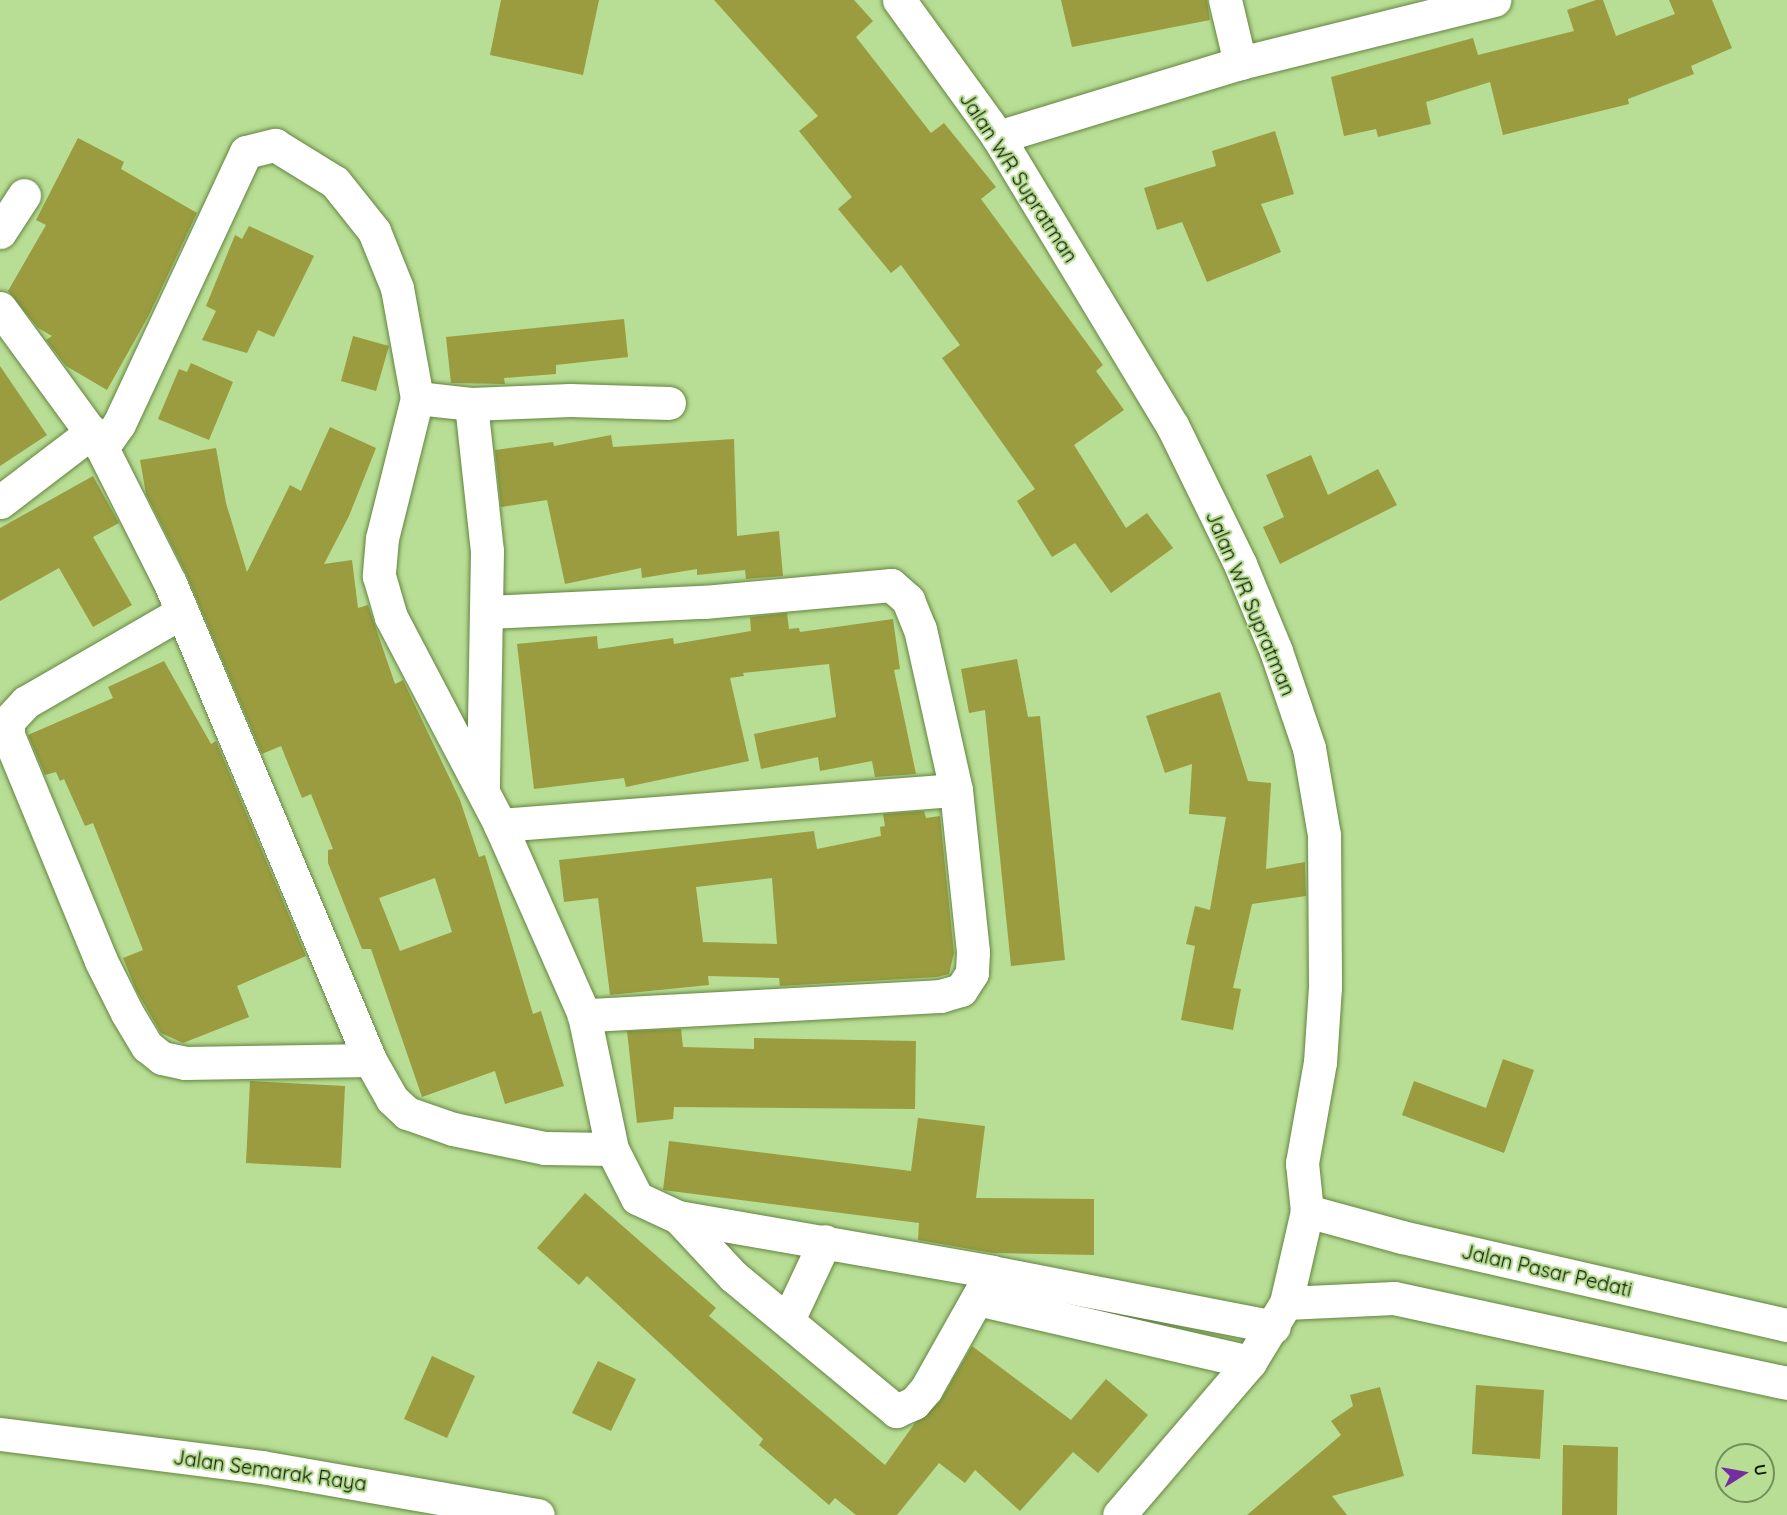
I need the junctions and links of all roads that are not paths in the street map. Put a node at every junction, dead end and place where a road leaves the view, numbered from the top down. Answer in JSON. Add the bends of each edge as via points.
{"nodes":[{"id":1,"x":899,"y":0,"type":"edge"},
{"id":2,"x":1225,"y":0,"type":"edge"},
{"id":3,"x":1494,"y":0,"type":"edge"},
{"id":4,"x":1240,"y":63,"type":"junction"},
{"id":5,"x":998,"y":137,"type":"junction"},
{"id":6,"x":24,"y":195,"type":"dead end"},
{"id":7,"x":0,"y":232,"type":"edge"},
{"id":8,"x":0,"y":308,"type":"edge"},
{"id":9,"x":417,"y":398,"type":"junction"},
{"id":10,"x":669,"y":403,"type":"dead end"},
{"id":11,"x":471,"y":404,"type":"junction"},
{"id":12,"x":97,"y":440,"type":"junction"},
{"id":13,"x":0,"y":502,"type":"edge"},
{"id":14,"x":182,"y":612,"type":"junction"},
{"id":15,"x":488,"y":612,"type":"junction"},
{"id":16,"x":956,"y":790,"type":"junction"},
{"id":17,"x":483,"y":791,"type":"junction"},
{"id":18,"x":500,"y":825,"type":"junction"},
{"id":19,"x":584,"y":1015,"type":"junction"},
{"id":20,"x":370,"y":1060,"type":"junction"},
{"id":21,"x":612,"y":1149,"type":"junction"},
{"id":22,"x":1307,"y":1211,"type":"junction"},
{"id":23,"x":678,"y":1217,"type":"junction"},
{"id":24,"x":825,"y":1241,"type":"junction"},
{"id":25,"x":984,"y":1285,"type":"junction"},
{"id":26,"x":1280,"y":1315,"type":"junction"},
{"id":27,"x":788,"y":1320,"type":"junction"},
{"id":28,"x":1787,"y":1324,"type":"edge"},
{"id":29,"x":1250,"y":1362,"type":"junction"},
{"id":30,"x":1787,"y":1383,"type":"edge"},
{"id":31,"x":0,"y":1434,"type":"edge"},
{"id":32,"x":538,"y":1515,"type":"edge"},
{"id":33,"x":1119,"y":1515,"type":"edge"}],
"edges":[{"from":1,"to":5,"type":"main road","name":"Jalan WR Supratman"},
{"from":2,"to":4,"type":"main road"},
{"from":3,"to":4,"type":"main road"},
{"from":4,"to":5,"type":"main road"},
{"from":5,"to":22,"type":"main road","name":"Jalan WR Supratman","via":[[1172,425],[1240,564],[1276,651],[1309,748],[1324,835],[1326,895],[1320,1062],[1302,1163]]},
{"from":6,"to":7,"type":"main road"},
{"from":8,"to":12,"type":"main road"},
{"from":9,"to":11,"type":"main road"},
{"from":9,"to":12,"type":"main road","via":[[397,288],[374,231],[335,182],[275,145],[246,152],[238,163],[119,424]]},
{"from":9,"to":17,"type":"main road","via":[[382,538],[379,576],[392,617]]},
{"from":10,"to":11,"type":"main road","via":[[570,400]]},
{"from":11,"to":15,"type":"main road","via":[[487,551]]},
{"from":12,"to":13,"type":"main road"},
{"from":12,"to":14,"type":"main road"},
{"from":14,"to":20,"type":"main road"},
{"from":14,"to":20,"type":"main road","via":[[26,702],[8,721],[8,735],[101,961],[147,1046],[162,1058],[185,1064]]},
{"from":15,"to":16,"type":"main road","via":[[704,602],[891,585],[908,600],[920,629]]},
{"from":15,"to":17,"type":"main road"},
{"from":16,"to":18,"type":"main road"},
{"from":16,"to":19,"type":"main road","via":[[973,952],[972,973],[961,990],[940,996]]},
{"from":17,"to":18,"type":"main road"},
{"from":18,"to":19,"type":"main road"},
{"from":19,"to":21,"type":"main road"},
{"from":20,"to":21,"type":"main road","via":[[392,1099],[407,1113],[453,1129],[545,1148]]},
{"from":21,"to":23,"type":"main road","via":[[637,1198]]},
{"from":22,"to":26,"type":"main road","name":"Jalan WR Supratman"},
{"from":22,"to":28,"type":"main road","name":"Jalan Pasar Pedati","via":[[1402,1238]]},
{"from":23,"to":24,"type":"main road"},
{"from":23,"to":27,"type":"main road","via":[[733,1276]]},
{"from":24,"to":25,"type":"main road"},
{"from":24,"to":27,"type":"main road"},
{"from":25,"to":26,"type":"main road"},
{"from":25,"to":27,"type":"main road","via":[[926,1389],[914,1403],[896,1411]]},
{"from":25,"to":29,"type":"main road"},
{"from":26,"to":29,"type":"main road","name":"Jalan WR Supratman"},
{"from":26,"to":30,"type":"main road","via":[[1394,1298]]},
{"from":29,"to":33,"type":"main road","name":"Jalan WR Supratman"},
{"from":31,"to":32,"type":"main road","name":"Jalan Semarak Raya","via":[[262,1467]]}]}
